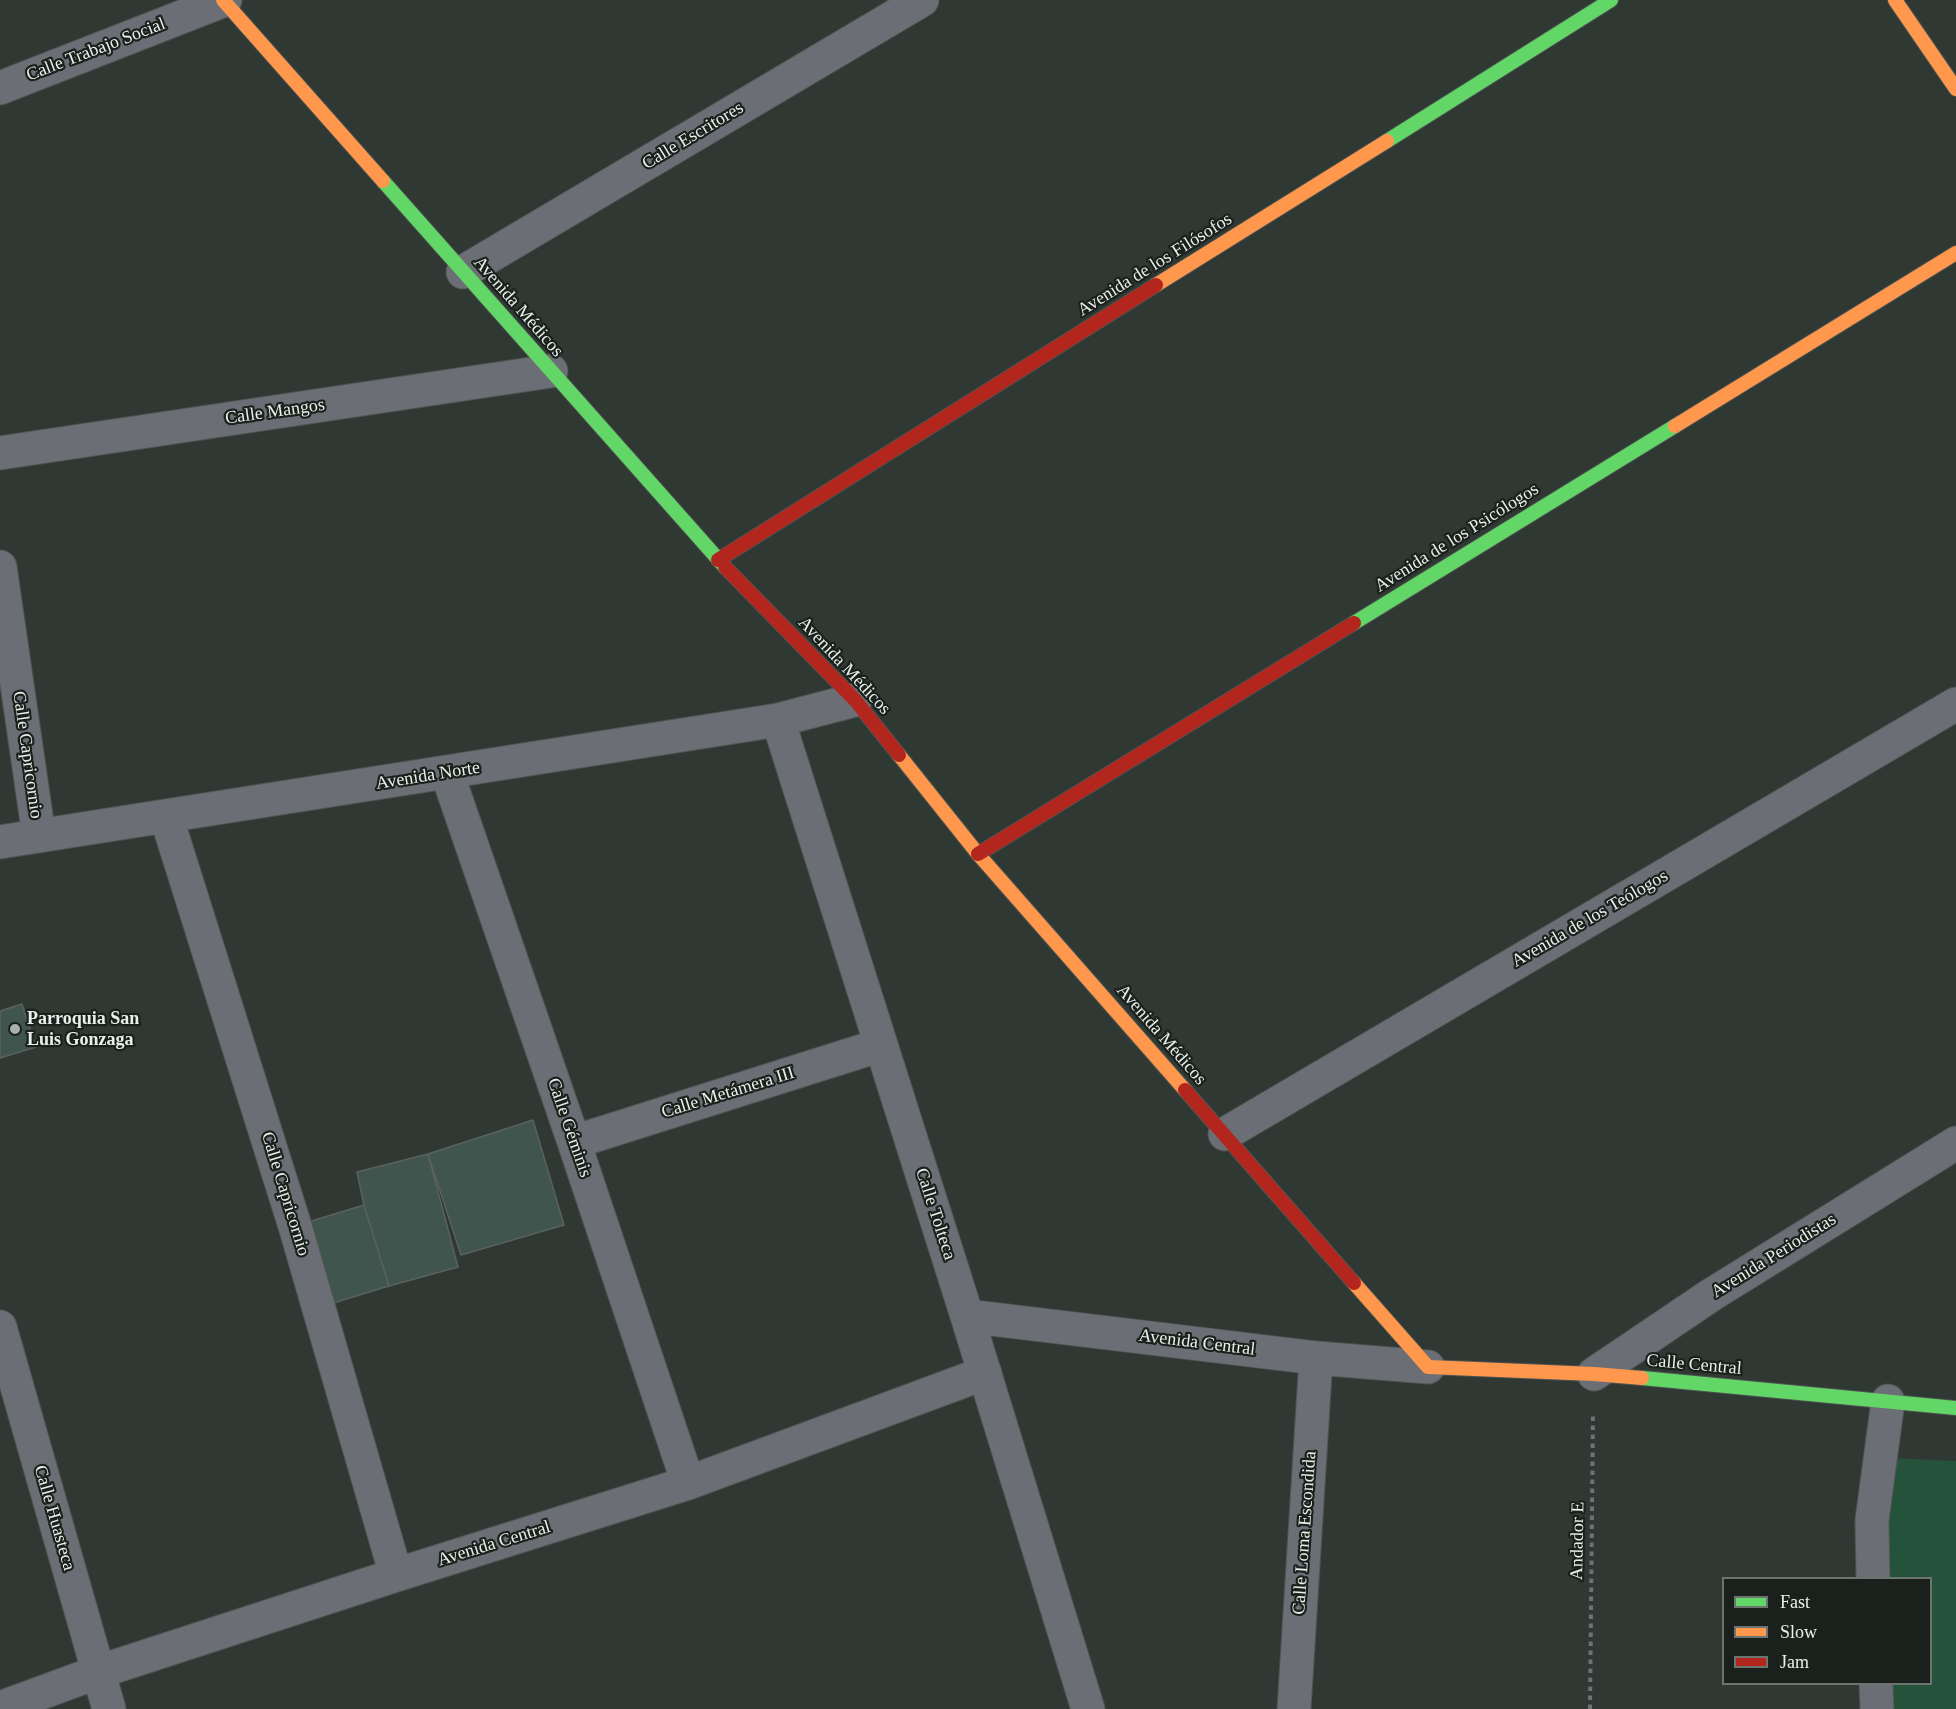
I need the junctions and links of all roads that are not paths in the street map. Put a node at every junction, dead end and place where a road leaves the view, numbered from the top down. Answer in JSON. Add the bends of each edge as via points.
{"nodes":[{"id":1,"x":224,"y":0,"type":"edge"},
{"id":2,"x":1611,"y":0,"type":"edge"},
{"id":3,"x":1895,"y":0,"type":"edge"},
{"id":4,"x":906,"y":4,"type":"edge"},
{"id":5,"x":0,"y":88,"type":"edge"},
{"id":6,"x":1956,"y":89,"type":"edge"},
{"id":7,"x":1956,"y":253,"type":"edge"},
{"id":8,"x":463,"y":272,"type":"junction"},
{"id":9,"x":550,"y":371,"type":"junction"},
{"id":10,"x":0,"y":453,"type":"edge"},
{"id":11,"x":718,"y":560,"type":"junction"},
{"id":12,"x":0,"y":567,"type":"edge"},
{"id":13,"x":855,"y":700,"type":"junction"},
{"id":14,"x":1956,"y":704,"type":"edge"},
{"id":15,"x":778,"y":720,"type":"junction"},
{"id":16,"x":447,"y":773,"type":"junction"},
{"id":17,"x":166,"y":816,"type":"junction"},
{"id":18,"x":39,"y":836,"type":"junction"},
{"id":19,"x":0,"y":842,"type":"edge"},
{"id":20,"x":978,"y":854,"type":"junction"},
{"id":21,"x":881,"y":1045,"type":"junction"},
{"id":22,"x":1225,"y":1134,"type":"junction"},
{"id":23,"x":574,"y":1142,"type":"junction"},
{"id":24,"x":1956,"y":1143,"type":"edge"},
{"id":25,"x":967,"y":1316,"type":"junction"},
{"id":26,"x":0,"y":1327,"type":"edge"},
{"id":27,"x":1316,"y":1358,"type":"junction"},
{"id":28,"x":1428,"y":1366,"type":"junction"},
{"id":29,"x":984,"y":1373,"type":"junction"},
{"id":30,"x":1594,"y":1374,"type":"junction"},
{"id":31,"x":1888,"y":1401,"type":"junction"},
{"id":32,"x":1956,"y":1408,"type":"edge"},
{"id":33,"x":688,"y":1483,"type":"junction"},
{"id":34,"x":396,"y":1575,"type":"junction"},
{"id":35,"x":1873,"y":1577,"type":"edge"},
{"id":36,"x":98,"y":1672,"type":"junction"},
{"id":37,"x":1876,"y":1685,"type":"edge"},
{"id":38,"x":0,"y":1708,"type":"edge"},
{"id":39,"x":1083,"y":1708,"type":"edge"},
{"id":40,"x":109,"y":1709,"type":"edge"},
{"id":41,"x":1294,"y":1709,"type":"edge"},
{"id":42,"x":1877,"y":1709,"type":"edge"}],
"edges":[{"from":1,"to":5,"type":"street","name":"Calle Trabajo Social"},
{"from":1,"to":8,"type":"street","name":"Avenida Médicos"},
{"from":2,"to":11,"type":"street","name":"Avenida de los Filósofos"},
{"from":3,"to":6,"type":"street"},
{"from":4,"to":8,"type":"street","name":"Calle Escritores"},
{"from":7,"to":20,"type":"street","name":"Avenida de los Psicólogos"},
{"from":8,"to":9,"type":"street","name":"Avenida Médicos"},
{"from":9,"to":10,"type":"street","name":"Calle Mangos"},
{"from":9,"to":11,"type":"street","name":"Avenida Médicos"},
{"from":11,"to":13,"type":"street","name":"Avenida Médicos"},
{"from":12,"to":18,"type":"street","name":"Calle Capricornio"},
{"from":13,"to":15,"type":"street","name":"Avenida Norte"},
{"from":13,"to":20,"type":"street","name":"Avenida Médicos"},
{"from":14,"to":22,"type":"street","name":"Avenida de los Teólogos"},
{"from":15,"to":16,"type":"street","name":"Avenida Norte"},
{"from":15,"to":21,"type":"street","name":"Calle Tolteca"},
{"from":16,"to":17,"type":"street","name":"Avenida Norte"},
{"from":16,"to":23,"type":"street","name":"Calle Géminis"},
{"from":17,"to":18,"type":"street","name":"Avenida Norte"},
{"from":17,"to":34,"type":"street","name":"Calle Capricornio","via":[[295,1226]]},
{"from":18,"to":19,"type":"street","name":"Avenida Norte"},
{"from":20,"to":22,"type":"street","name":"Avenida Médicos"},
{"from":21,"to":23,"type":"street","name":"Calle Metámera III"},
{"from":21,"to":25,"type":"street","name":"Calle Tolteca"},
{"from":22,"to":28,"type":"street","name":"Avenida Médicos"},
{"from":23,"to":33,"type":"street","name":"Calle Géminis"},
{"from":24,"to":30,"type":"street","name":"Avenida Periodistas","via":[[1711,1295]]},
{"from":25,"to":27,"type":"street","name":"Avenida Central"},
{"from":25,"to":29,"type":"street","name":"Calle Tolteca"},
{"from":26,"to":36,"type":"street","name":"Calle Huasteca"},
{"from":27,"to":28,"type":"street","name":"Avenida Central"},
{"from":27,"to":41,"type":"street","name":"Calle Loma Escondida"},
{"from":28,"to":30,"type":"street","name":"Calle Central"},
{"from":29,"to":33,"type":"street","name":"Avenida Central"},
{"from":29,"to":39,"type":"street","name":"Calle Tolteca"},
{"from":30,"to":31,"type":"street","name":"Calle Central"},
{"from":31,"to":32,"type":"street","name":"Calle Central"},
{"from":31,"to":35,"type":"street","via":[[1872,1520]]},
{"from":33,"to":34,"type":"street","name":"Avenida Central"},
{"from":34,"to":36,"type":"street","name":"Avenida Central"},
{"from":36,"to":38,"type":"street","name":"Avenida Central"},
{"from":36,"to":40,"type":"street","name":"Calle Huasteca"},
{"from":37,"to":42,"type":"street"}]}
